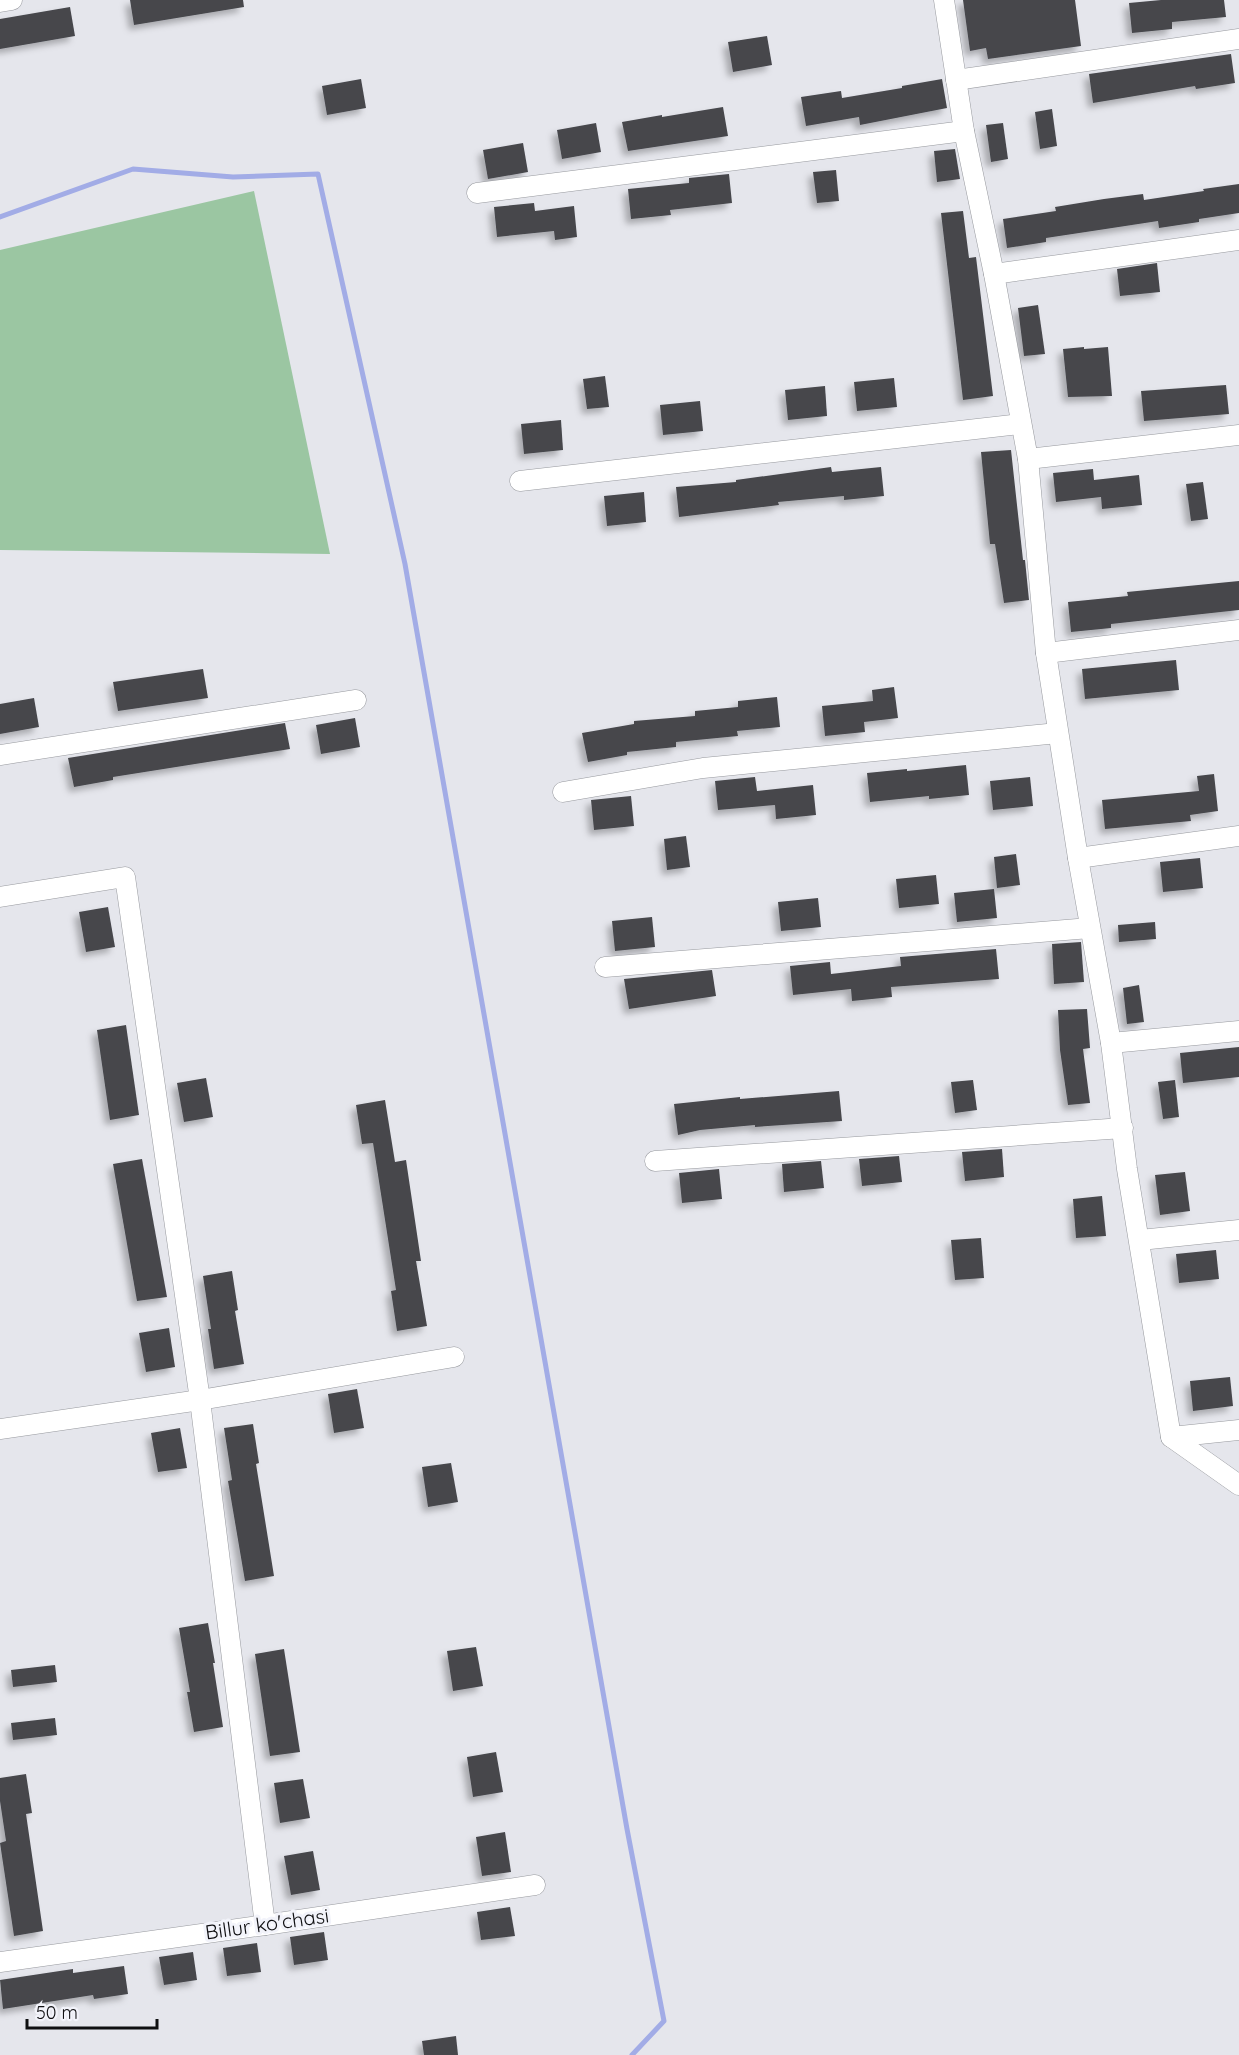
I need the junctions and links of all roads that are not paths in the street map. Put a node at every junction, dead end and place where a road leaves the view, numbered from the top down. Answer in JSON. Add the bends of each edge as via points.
{"nodes":[{"id":1,"x":12,"y":0,"type":"edge"},
{"id":2,"x":944,"y":0,"type":"edge"},
{"id":3,"x":0,"y":2,"type":"edge"},
{"id":4,"x":1239,"y":39,"type":"edge"},
{"id":5,"x":956,"y":80,"type":"junction"},
{"id":6,"x":964,"y":131,"type":"junction"},
{"id":7,"x":477,"y":193,"type":"dead end"},
{"id":8,"x":1239,"y":240,"type":"edge"},
{"id":9,"x":994,"y":274,"type":"junction"},
{"id":10,"x":1020,"y":424,"type":"junction"},
{"id":11,"x":1239,"y":435,"type":"edge"},
{"id":12,"x":1028,"y":459,"type":"junction"},
{"id":13,"x":520,"y":481,"type":"dead end"},
{"id":14,"x":1239,"y":630,"type":"edge"},
{"id":15,"x":1046,"y":652,"type":"junction"},
{"id":16,"x":356,"y":700,"type":"dead end"},
{"id":17,"x":1058,"y":733,"type":"junction"},
{"id":18,"x":0,"y":754,"type":"edge"},
{"id":19,"x":563,"y":792,"type":"dead end"},
{"id":20,"x":1239,"y":836,"type":"edge"},
{"id":21,"x":1078,"y":858,"type":"junction"},
{"id":22,"x":0,"y":897,"type":"edge"},
{"id":23,"x":1090,"y":928,"type":"junction"},
{"id":24,"x":605,"y":967,"type":"dead end"},
{"id":25,"x":1239,"y":1031,"type":"edge"},
{"id":26,"x":1111,"y":1043,"type":"junction"},
{"id":27,"x":1123,"y":1128,"type":"junction"},
{"id":28,"x":655,"y":1161,"type":"dead end"},
{"id":29,"x":1239,"y":1230,"type":"edge"},
{"id":30,"x":1140,"y":1240,"type":"junction"},
{"id":31,"x":454,"y":1357,"type":"dead end"},
{"id":32,"x":200,"y":1400,"type":"junction"},
{"id":33,"x":0,"y":1429,"type":"edge"},
{"id":34,"x":1239,"y":1430,"type":"edge"},
{"id":35,"x":1171,"y":1437,"type":"junction"},
{"id":36,"x":1239,"y":1485,"type":"edge"},
{"id":37,"x":535,"y":1885,"type":"dead end"},
{"id":38,"x":265,"y":1925,"type":"junction"},
{"id":39,"x":0,"y":1962,"type":"edge"}],
"edges":[{"from":1,"to":3,"type":"street"},
{"from":2,"to":5,"type":"street"},
{"from":4,"to":5,"type":"street"},
{"from":5,"to":6,"type":"street"},
{"from":6,"to":7,"type":"street"},
{"from":6,"to":9,"type":"street"},
{"from":8,"to":9,"type":"street"},
{"from":9,"to":10,"type":"street"},
{"from":10,"to":12,"type":"street"},
{"from":10,"to":13,"type":"street"},
{"from":11,"to":12,"type":"street"},
{"from":12,"to":15,"type":"street"},
{"from":14,"to":15,"type":"street"},
{"from":15,"to":17,"type":"street"},
{"from":16,"to":18,"type":"street"},
{"from":17,"to":19,"type":"street","via":[[703,768]]},
{"from":17,"to":21,"type":"street"},
{"from":20,"to":21,"type":"street"},
{"from":21,"to":23,"type":"street"},
{"from":22,"to":32,"type":"street","via":[[125,877]]},
{"from":23,"to":24,"type":"street"},
{"from":23,"to":26,"type":"street"},
{"from":25,"to":26,"type":"street"},
{"from":26,"to":27,"type":"street"},
{"from":27,"to":28,"type":"street"},
{"from":27,"to":30,"type":"street"},
{"from":29,"to":30,"type":"street"},
{"from":30,"to":35,"type":"street"},
{"from":31,"to":32,"type":"street"},
{"from":32,"to":33,"type":"street"},
{"from":32,"to":38,"type":"street"},
{"from":34,"to":35,"type":"street"},
{"from":35,"to":36,"type":"street"},
{"from":37,"to":38,"type":"street","name":"Billur ko'chasi"},
{"from":38,"to":39,"type":"street","name":"Billur ko'chasi"}]}
